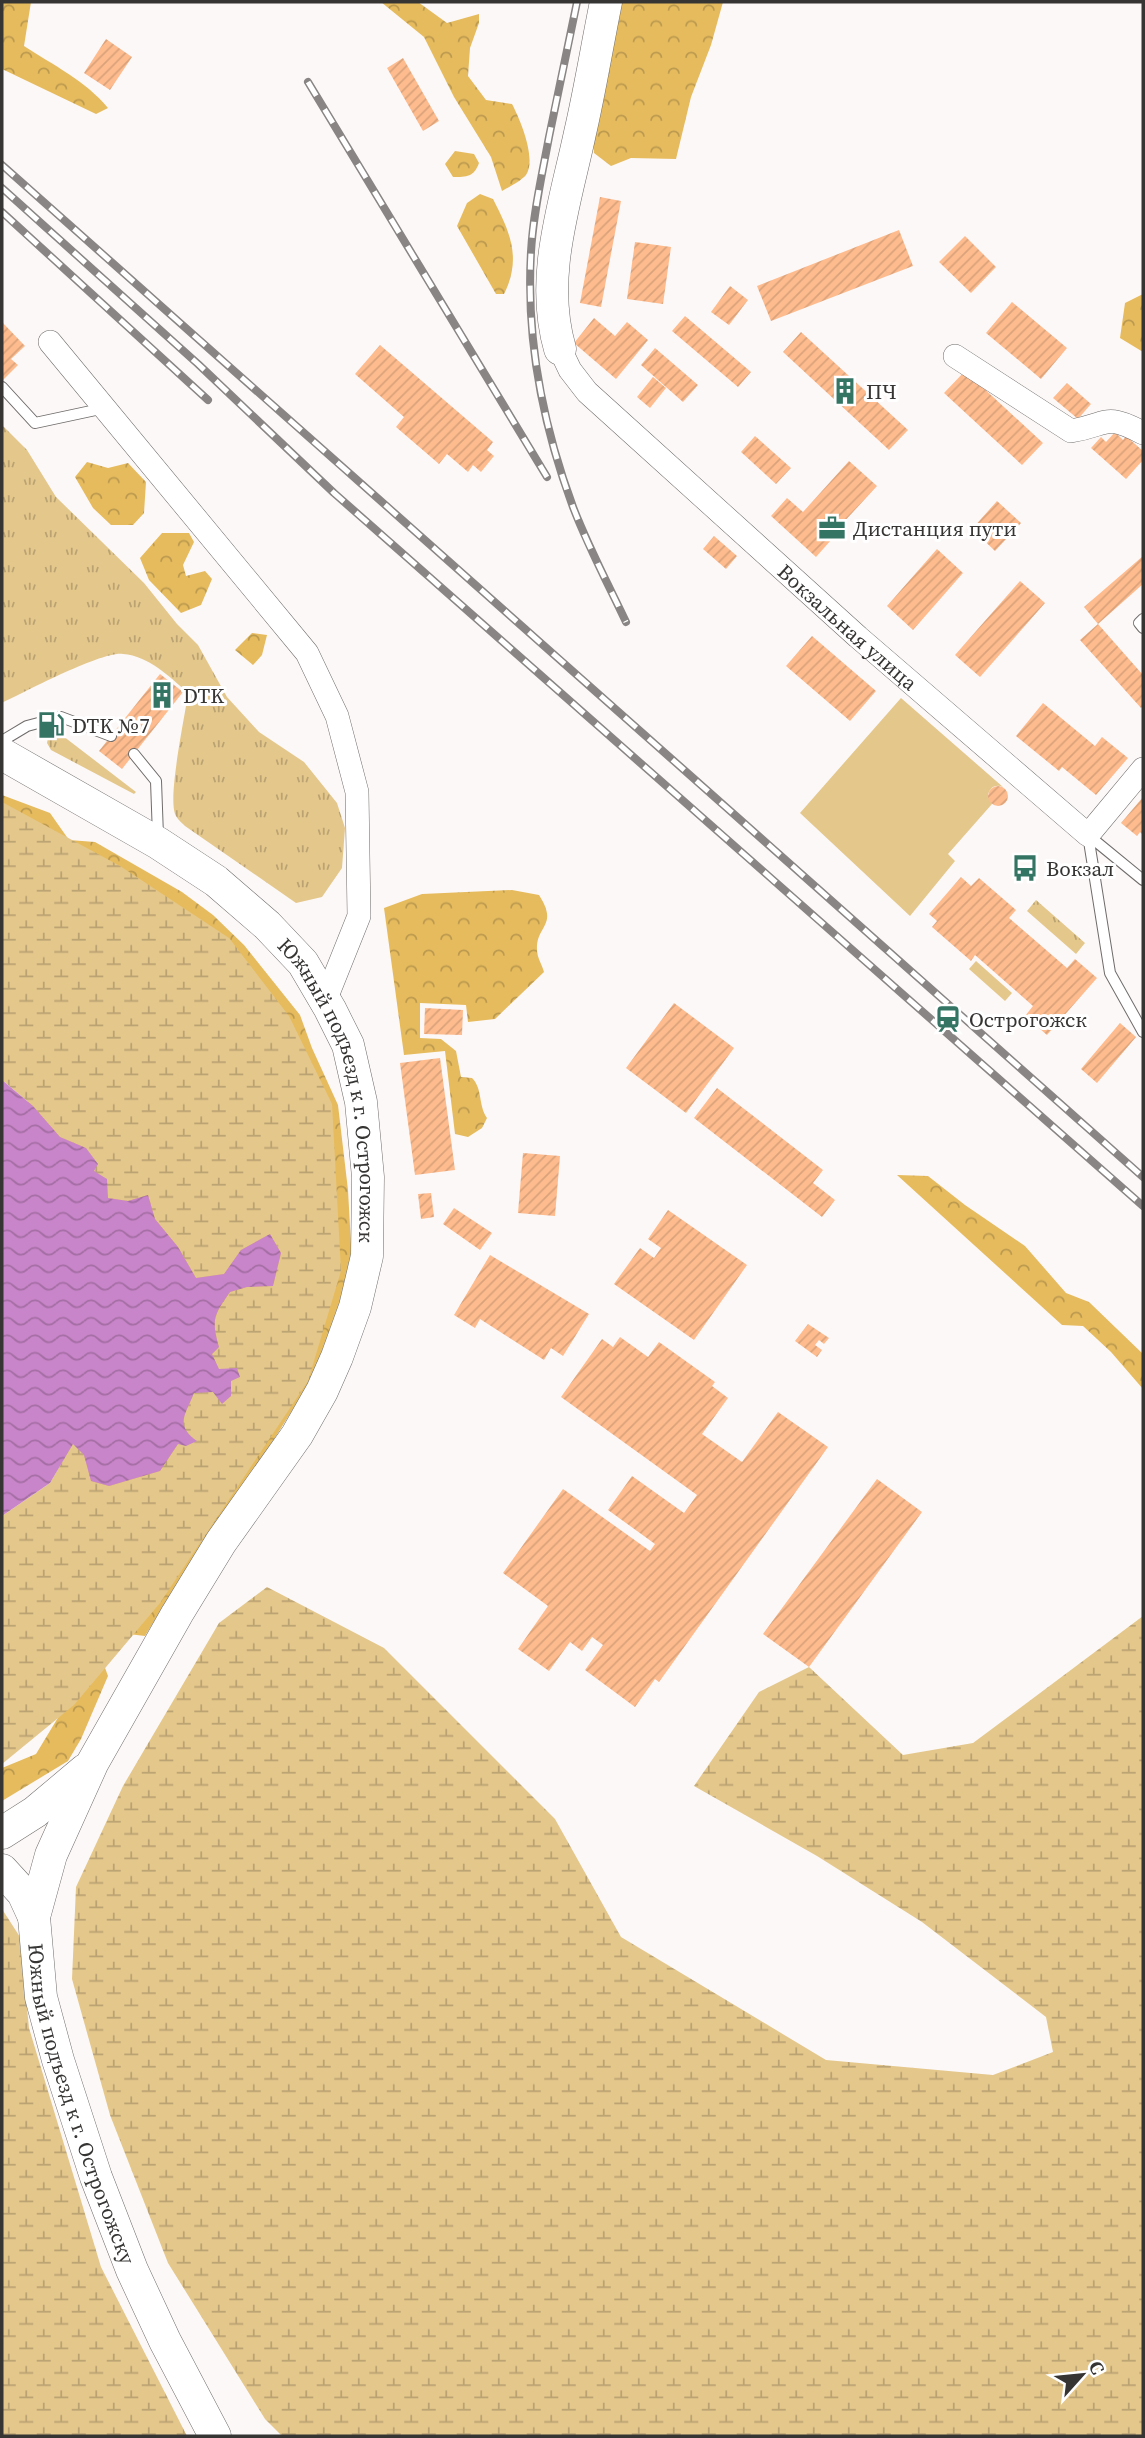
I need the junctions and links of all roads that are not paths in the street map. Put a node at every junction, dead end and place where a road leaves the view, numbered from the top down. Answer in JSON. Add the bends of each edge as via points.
{"nodes":[{"id":1,"x":606,"y":2,"type":"edge"},
{"id":2,"x":50,"y":342,"type":"dead end"},
{"id":3,"x":560,"y":349,"type":"joint"},
{"id":4,"x":955,"y":356,"type":"dead end"},
{"id":5,"x":2,"y":387,"type":"edge"},
{"id":6,"x":105,"y":408,"type":"junction"},
{"id":7,"x":1143,"y":432,"type":"edge"},
{"id":8,"x":1143,"y":619,"type":"edge"},
{"id":9,"x":1143,"y":628,"type":"edge"},
{"id":10,"x":111,"y":736,"type":"dead end"},
{"id":11,"x":2,"y":741,"type":"edge"},
{"id":12,"x":2,"y":754,"type":"edge"},
{"id":13,"x":134,"y":754,"type":"dead end"},
{"id":14,"x":1143,"y":769,"type":"edge"},
{"id":15,"x":1088,"y":835,"type":"junction"},
{"id":16,"x":158,"y":843,"type":"junction"},
{"id":17,"x":1143,"y":880,"type":"edge"},
{"id":18,"x":325,"y":1001,"type":"junction"},
{"id":19,"x":1143,"y":1032,"type":"edge"},
{"id":20,"x":93,"y":1762,"type":"junction"},
{"id":21,"x":2,"y":1833,"type":"edge"},
{"id":22,"x":2,"y":1870,"type":"edge"},
{"id":23,"x":34,"y":1917,"type":"junction"},
{"id":24,"x":215,"y":2436,"type":"edge"}],
"edges":[{"from":1,"to":3,"type":"main road","via":[[552,270],[553,316]]},
{"from":2,"to":6,"type":"street"},
{"from":3,"to":15,"type":"street","name":"Вокзальная улица","via":[[587,392],[858,637]]},
{"from":4,"to":7,"type":"street","via":[[1071,431],[1119,421]]},
{"from":5,"to":6,"type":"lane","via":[[35,423]]},
{"from":6,"to":18,"type":"street","via":[[307,653],[337,716],[357,792],[359,916]]},
{"from":8,"to":9,"type":"lane","via":[[1139,623]]},
{"from":10,"to":11,"type":"lane","via":[[61,717],[27,726]]},
{"from":12,"to":16,"type":"main road","name":"Южный подъезд к г. Острогожск"},
{"from":13,"to":16,"type":"lane","via":[[156,781]]},
{"from":14,"to":15,"type":"street"},
{"from":15,"to":17,"type":"lane"},
{"from":15,"to":19,"type":"lane","via":[[1110,973]]},
{"from":16,"to":18,"type":"main road","name":"Южный подъезд к г. Острогожск","via":[[216,881],[267,925],[303,963]]},
{"from":18,"to":20,"type":"main road","name":"Южный подъезд к г. Острогожск","via":[[348,1045],[361,1102],[368,1177],[368,1256],[355,1307],[322,1391],[297,1435],[221,1542]]},
{"from":20,"to":21,"type":"main road","via":[[35,1812]]},
{"from":20,"to":23,"type":"main road","name":"Южный подъезд к г. Острогожску","via":[[51,1855]]},
{"from":22,"to":23,"type":"main road","via":[[23,1893]]},
{"from":23,"to":24,"type":"main road","name":"Южный подъезд к г. Острогожску","via":[[40,1997],[96,2178],[165,2342]]}]}
